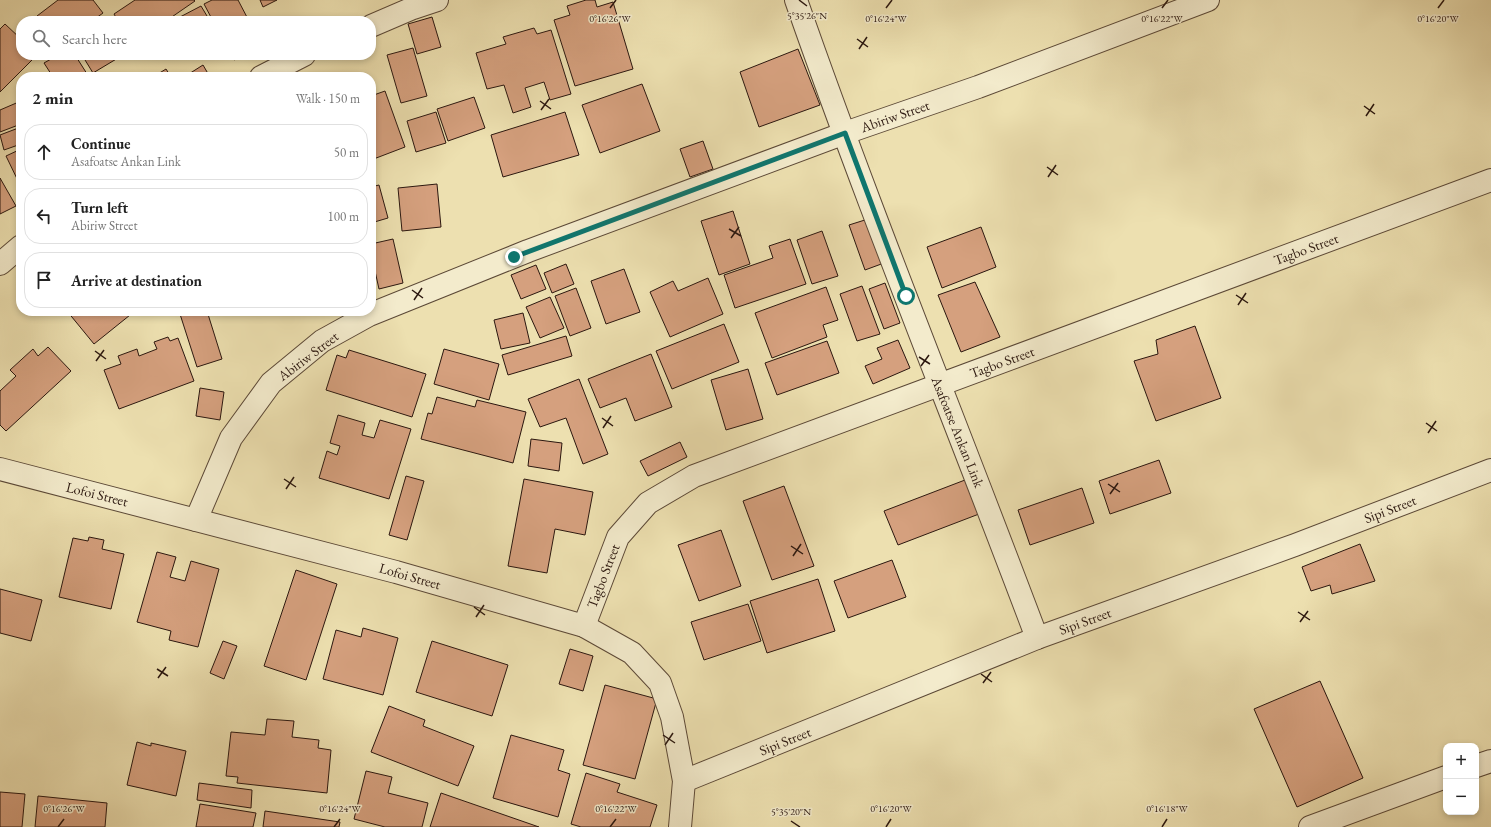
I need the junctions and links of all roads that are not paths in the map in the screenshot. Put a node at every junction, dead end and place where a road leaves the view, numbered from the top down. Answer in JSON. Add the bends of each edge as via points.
{"nodes":[{"id":1,"x":437,"y":0,"type":"edge"},
{"id":2,"x":796,"y":0,"type":"edge"},
{"id":3,"x":1208,"y":0,"type":"edge"},
{"id":4,"x":376,"y":24,"type":"edge"},
{"id":5,"x":294,"y":60,"type":"edge"},
{"id":6,"x":271,"y":72,"type":"edge"},
{"id":7,"x":845,"y":133,"type":"junction"},
{"id":8,"x":1491,"y":180,"type":"edge"},
{"id":9,"x":16,"y":250,"type":"edge"},
{"id":10,"x":0,"y":264,"type":"edge"},
{"id":11,"x":376,"y":312,"type":"edge"},
{"id":12,"x":367,"y":316,"type":"edge"},
{"id":13,"x":940,"y":385,"type":"junction"},
{"id":14,"x":0,"y":469,"type":"edge"},
{"id":15,"x":1491,"y":470,"type":"edge"},
{"id":16,"x":196,"y":520,"type":"junction"},
{"id":17,"x":584,"y":626,"type":"junction"},
{"id":18,"x":1037,"y":638,"type":"junction"},
{"id":19,"x":1491,"y":761,"type":"edge"},
{"id":20,"x":1479,"y":765,"type":"edge"},
{"id":21,"x":1443,"y":778,"type":"edge"},
{"id":22,"x":684,"y":782,"type":"junction"},
{"id":23,"x":680,"y":827,"type":"edge"},
{"id":24,"x":1310,"y":827,"type":"edge"}],
"edges":[{"from":1,"to":4,"type":"street"},
{"from":2,"to":7,"type":"street","name":"Asafoatse Ankan Link"},
{"from":3,"to":7,"type":"street","name":"Abiriw Street","via":[[978,87]]},
{"from":5,"to":6,"type":"street"},
{"from":7,"to":11,"type":"street","name":"Abiriw Street","via":[[528,251]]},
{"from":7,"to":13,"type":"street","name":"Asafoatse Ankan Link"},
{"from":8,"to":13,"type":"street","name":"Tagbo Street"},
{"from":9,"to":10,"type":"street"},
{"from":12,"to":16,"type":"street","name":"Abiriw Street","via":[[322,341],[271,383],[231,438]]},
{"from":13,"to":17,"type":"street","name":"Tagbo Street","via":[[694,476],[648,503],[618,537]]},
{"from":13,"to":18,"type":"street","name":"Asafoatse Ankan Link"},
{"from":14,"to":16,"type":"street","name":"Lofoi Street"},
{"from":15,"to":18,"type":"street","name":"Sipi Street","via":[[1295,545]]},
{"from":16,"to":17,"type":"street","name":"Lofoi Street","via":[[396,572]]},
{"from":17,"to":22,"type":"street","name":"Lofoi Street","via":[[632,652],[660,683],[672,717]]},
{"from":18,"to":22,"type":"street","name":"Sipi Street"},
{"from":19,"to":20,"type":"street"},
{"from":21,"to":24,"type":"street"},
{"from":22,"to":23,"type":"street","name":"Lofoi Street"}]}
